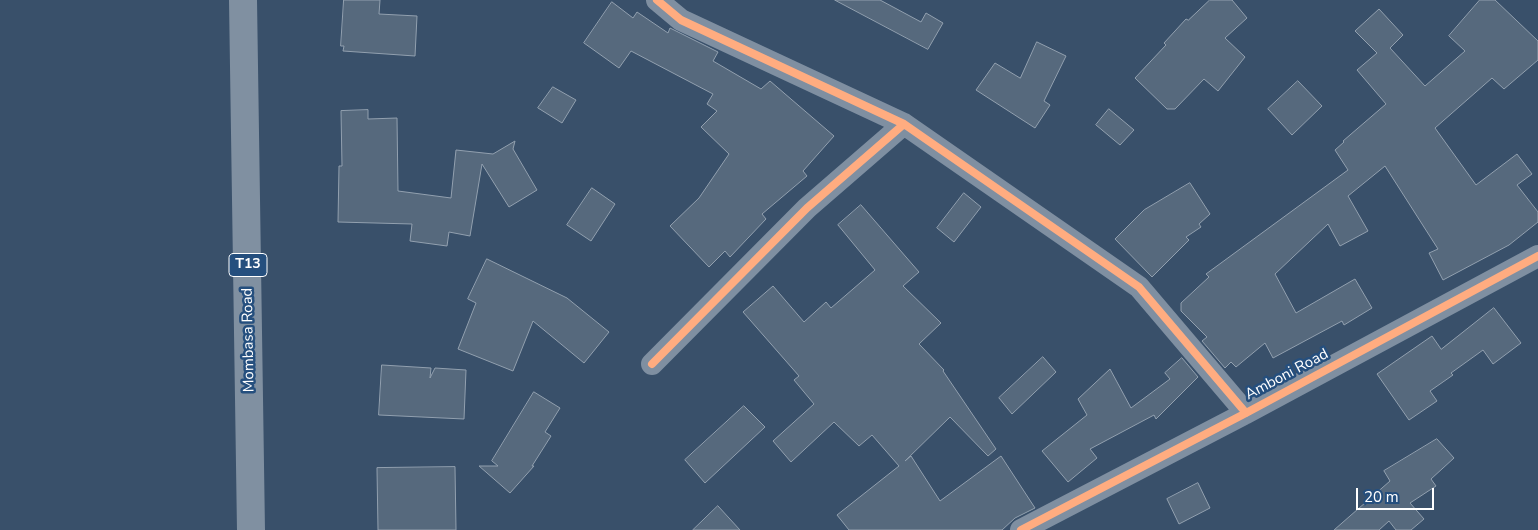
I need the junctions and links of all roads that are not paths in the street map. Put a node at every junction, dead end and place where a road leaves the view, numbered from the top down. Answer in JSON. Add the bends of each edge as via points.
{"nodes":[{"id":1,"x":244,"y":0,"type":"edge"},
{"id":2,"x":657,"y":0,"type":"edge"},
{"id":3,"x":904,"y":124,"type":"junction"},
{"id":4,"x":1538,"y":256,"type":"edge"},
{"id":5,"x":652,"y":364,"type":"dead end"},
{"id":6,"x":1246,"y":413,"type":"junction"},
{"id":7,"x":251,"y":530,"type":"edge"},
{"id":8,"x":1021,"y":530,"type":"edge"}],
"edges":[{"from":1,"to":7,"type":"highway","name":"Mombasa Road","number":"T13"},
{"from":2,"to":3,"type":"street","via":[[681,20]]},
{"from":3,"to":5,"type":"street","via":[[807,208]]},
{"from":3,"to":6,"type":"street","via":[[1139,287]]},
{"from":4,"to":6,"type":"street","name":"Amboni Road"},
{"from":6,"to":8,"type":"street","name":"Amboni Road"}]}
